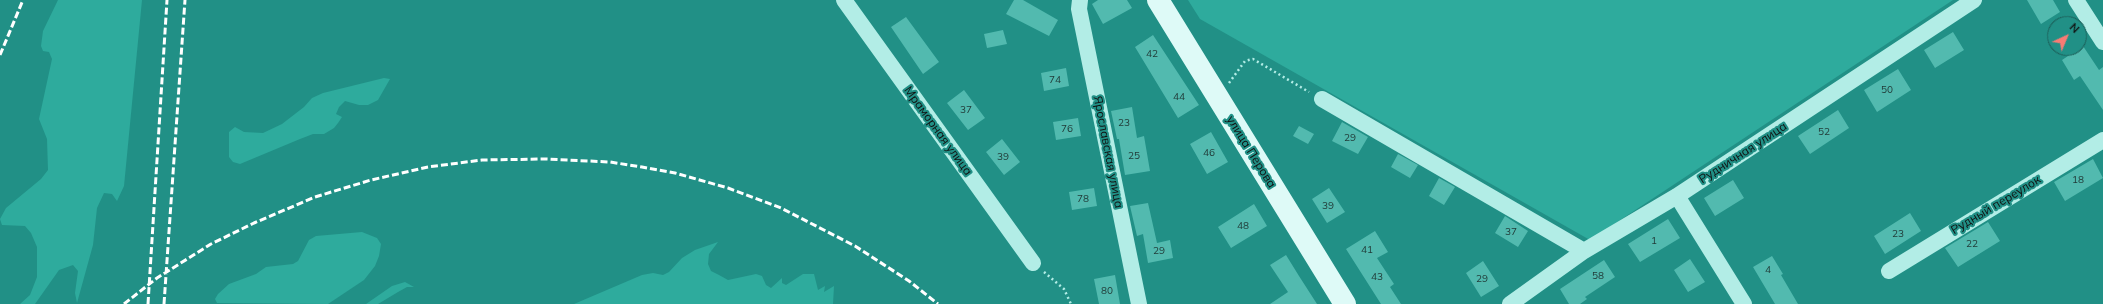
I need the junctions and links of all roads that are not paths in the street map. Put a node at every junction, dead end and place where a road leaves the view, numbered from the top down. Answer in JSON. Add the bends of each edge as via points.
{"nodes":[{"id":1,"x":844,"y":0,"type":"edge"},
{"id":2,"x":1080,"y":0,"type":"edge"},
{"id":3,"x":1158,"y":0,"type":"edge"},
{"id":4,"x":1974,"y":0,"type":"edge"},
{"id":5,"x":2076,"y":0,"type":"edge"},
{"id":6,"x":2103,"y":42,"type":"edge"},
{"id":7,"x":1322,"y":99,"type":"road end"},
{"id":8,"x":2103,"y":140,"type":"edge"},
{"id":9,"x":1678,"y":196,"type":"junction"},
{"id":10,"x":1584,"y":251,"type":"junction"},
{"id":11,"x":1033,"y":263,"type":"road end"},
{"id":12,"x":1889,"y":271,"type":"dead end"},
{"id":13,"x":1139,"y":304,"type":"edge"},
{"id":14,"x":1345,"y":304,"type":"edge"},
{"id":15,"x":1510,"y":304,"type":"edge"},
{"id":16,"x":1744,"y":304,"type":"edge"}],
"edges":[{"from":1,"to":11,"type":"street","name":"Мраморная улица"},
{"from":2,"to":13,"type":"street","name":"Ярославская улица","via":[[1079,9]]},
{"from":3,"to":14,"type":"main road","name":"улица Перова"},
{"from":4,"to":9,"type":"street","name":"Рудничная улица"},
{"from":5,"to":6,"type":"street"},
{"from":7,"to":10,"type":"street"},
{"from":8,"to":12,"type":"street","name":"Рудный переулок"},
{"from":9,"to":10,"type":"street","name":"Рудничная улица"},
{"from":9,"to":16,"type":"street"},
{"from":10,"to":15,"type":"street","name":"Рудничная улица"}]}
